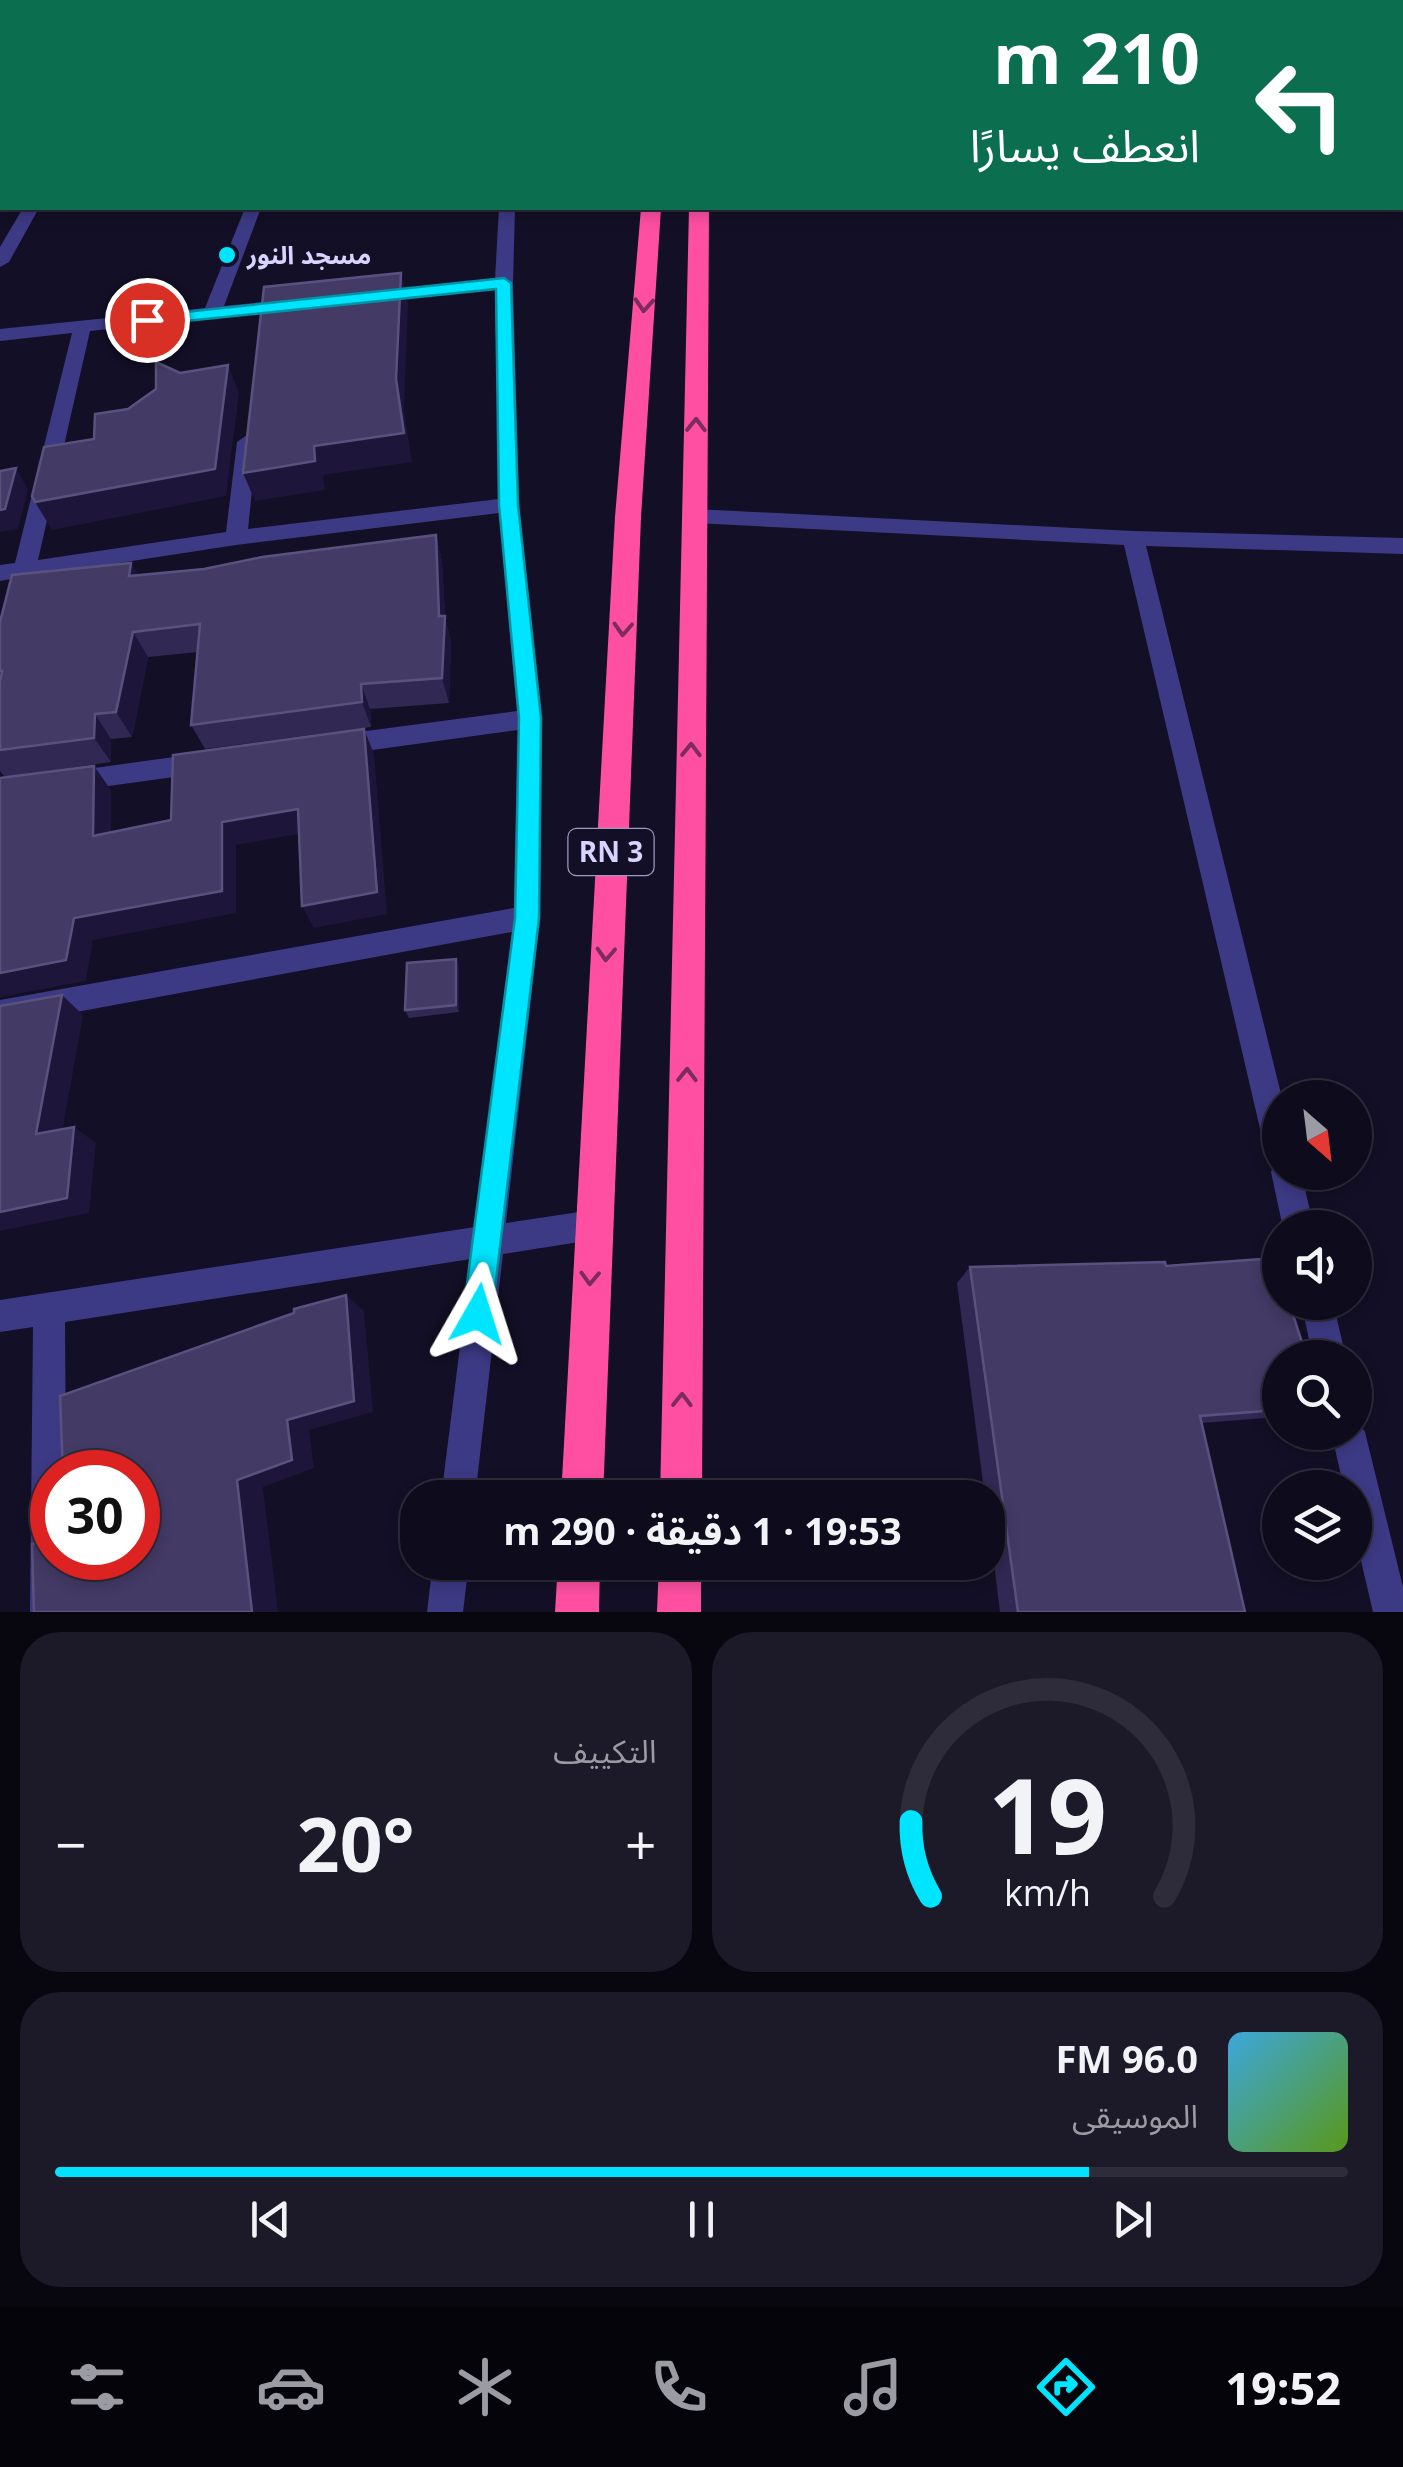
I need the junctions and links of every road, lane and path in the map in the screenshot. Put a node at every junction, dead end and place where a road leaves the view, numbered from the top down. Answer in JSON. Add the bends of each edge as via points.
{"nodes":[{"id":1,"x":30,"y":210,"type":"edge"},
{"id":2,"x":252,"y":210,"type":"edge"},
{"id":3,"x":507,"y":210,"type":"edge"},
{"id":4,"x":650,"y":210,"type":"edge"},
{"id":5,"x":700,"y":210,"type":"edge"},
{"id":6,"x":0,"y":262,"type":"edge"},
{"id":7,"x":504,"y":283,"type":"junction"},
{"id":8,"x":362,"y":298,"type":"edge"},
{"id":9,"x":322,"y":302,"type":"edge"},
{"id":10,"x":212,"y":313,"type":"junction"},
{"id":11,"x":82,"y":328,"type":"junction"},
{"id":12,"x":0,"y":335,"type":"edge"},
{"id":13,"x":249,"y":423,"type":"edge"},
{"id":14,"x":508,"y":505,"type":"junction"},
{"id":15,"x":695,"y":516,"type":"junction"},
{"id":16,"x":236,"y":538,"type":"junction"},
{"id":17,"x":1133,"y":538,"type":"junction"},
{"id":18,"x":1403,"y":546,"type":"edge"},
{"id":19,"x":26,"y":569,"type":"junction"},
{"id":20,"x":0,"y":573,"type":"edge"},
{"id":21,"x":15,"y":606,"type":"edge"},
{"id":22,"x":530,"y":718,"type":"junction"},
{"id":23,"x":314,"y":748,"type":"edge"},
{"id":24,"x":236,"y":759,"type":"edge"},
{"id":25,"x":0,"y":791,"type":"edge"},
{"id":26,"x":527,"y":918,"type":"junction"},
{"id":27,"x":0,"y":1013,"type":"edge"},
{"id":28,"x":1263,"y":1080,"type":"edge"},
{"id":29,"x":592,"y":1225,"type":"junction"},
{"id":30,"x":486,"y":1241,"type":"junction"},
{"id":31,"x":49,"y":1308,"type":"junction"},
{"id":32,"x":0,"y":1316,"type":"edge"},
{"id":33,"x":1352,"y":1450,"type":"edge"},
{"id":34,"x":460,"y":1480,"type":"edge"},
{"id":35,"x":583,"y":1480,"type":"edge"},
{"id":36,"x":680,"y":1480,"type":"edge"},
{"id":37,"x":448,"y":1580,"type":"edge"},
{"id":38,"x":579,"y":1580,"type":"edge"},
{"id":39,"x":680,"y":1580,"type":"edge"},
{"id":40,"x":48,"y":1612,"type":"edge"},
{"id":41,"x":445,"y":1612,"type":"edge"},
{"id":42,"x":578,"y":1612,"type":"edge"},
{"id":43,"x":679,"y":1612,"type":"edge"},
{"id":44,"x":1391,"y":1612,"type":"edge"}],
"edges":[{"from":1,"to":6,"type":"street"},
{"from":2,"to":10,"type":"street"},
{"from":3,"to":7,"type":"street"},
{"from":4,"to":29,"type":"highway","number":"RN 3","one_way":true},
{"from":15,"to":5,"type":"highway","number":"RN 3","one_way":true},
{"from":7,"to":8,"type":"street"},
{"from":7,"to":14,"type":"street"},
{"from":9,"to":10,"type":"street","via":[[261,317]]},
{"from":10,"to":11,"type":"street"},
{"from":11,"to":12,"type":"street"},
{"from":11,"to":19,"type":"street"},
{"from":13,"to":16,"type":"street"},
{"from":14,"to":16,"type":"street"},
{"from":14,"to":22,"type":"street"},
{"from":15,"to":17,"type":"street"},
{"from":36,"to":15,"type":"highway","number":"RN 3","one_way":true},
{"from":16,"to":19,"type":"street"},
{"from":17,"to":18,"type":"street"},
{"from":17,"to":28,"type":"street"},
{"from":19,"to":20,"type":"street"},
{"from":19,"to":21,"type":"street"},
{"from":22,"to":23,"type":"street"},
{"from":22,"to":26,"type":"street"},
{"from":24,"to":25,"type":"street"},
{"from":26,"to":27,"type":"street"},
{"from":26,"to":30,"type":"street"},
{"from":29,"to":30,"type":"street"},
{"from":29,"to":35,"type":"highway","number":"RN 3","one_way":true},
{"from":30,"to":31,"type":"street"},
{"from":30,"to":34,"type":"street"},
{"from":31,"to":32,"type":"street"},
{"from":31,"to":40,"type":"street"},
{"from":33,"to":44,"type":"street"},
{"from":37,"to":41,"type":"street"},
{"from":38,"to":42,"type":"highway"},
{"from":39,"to":43,"type":"highway"}]}
